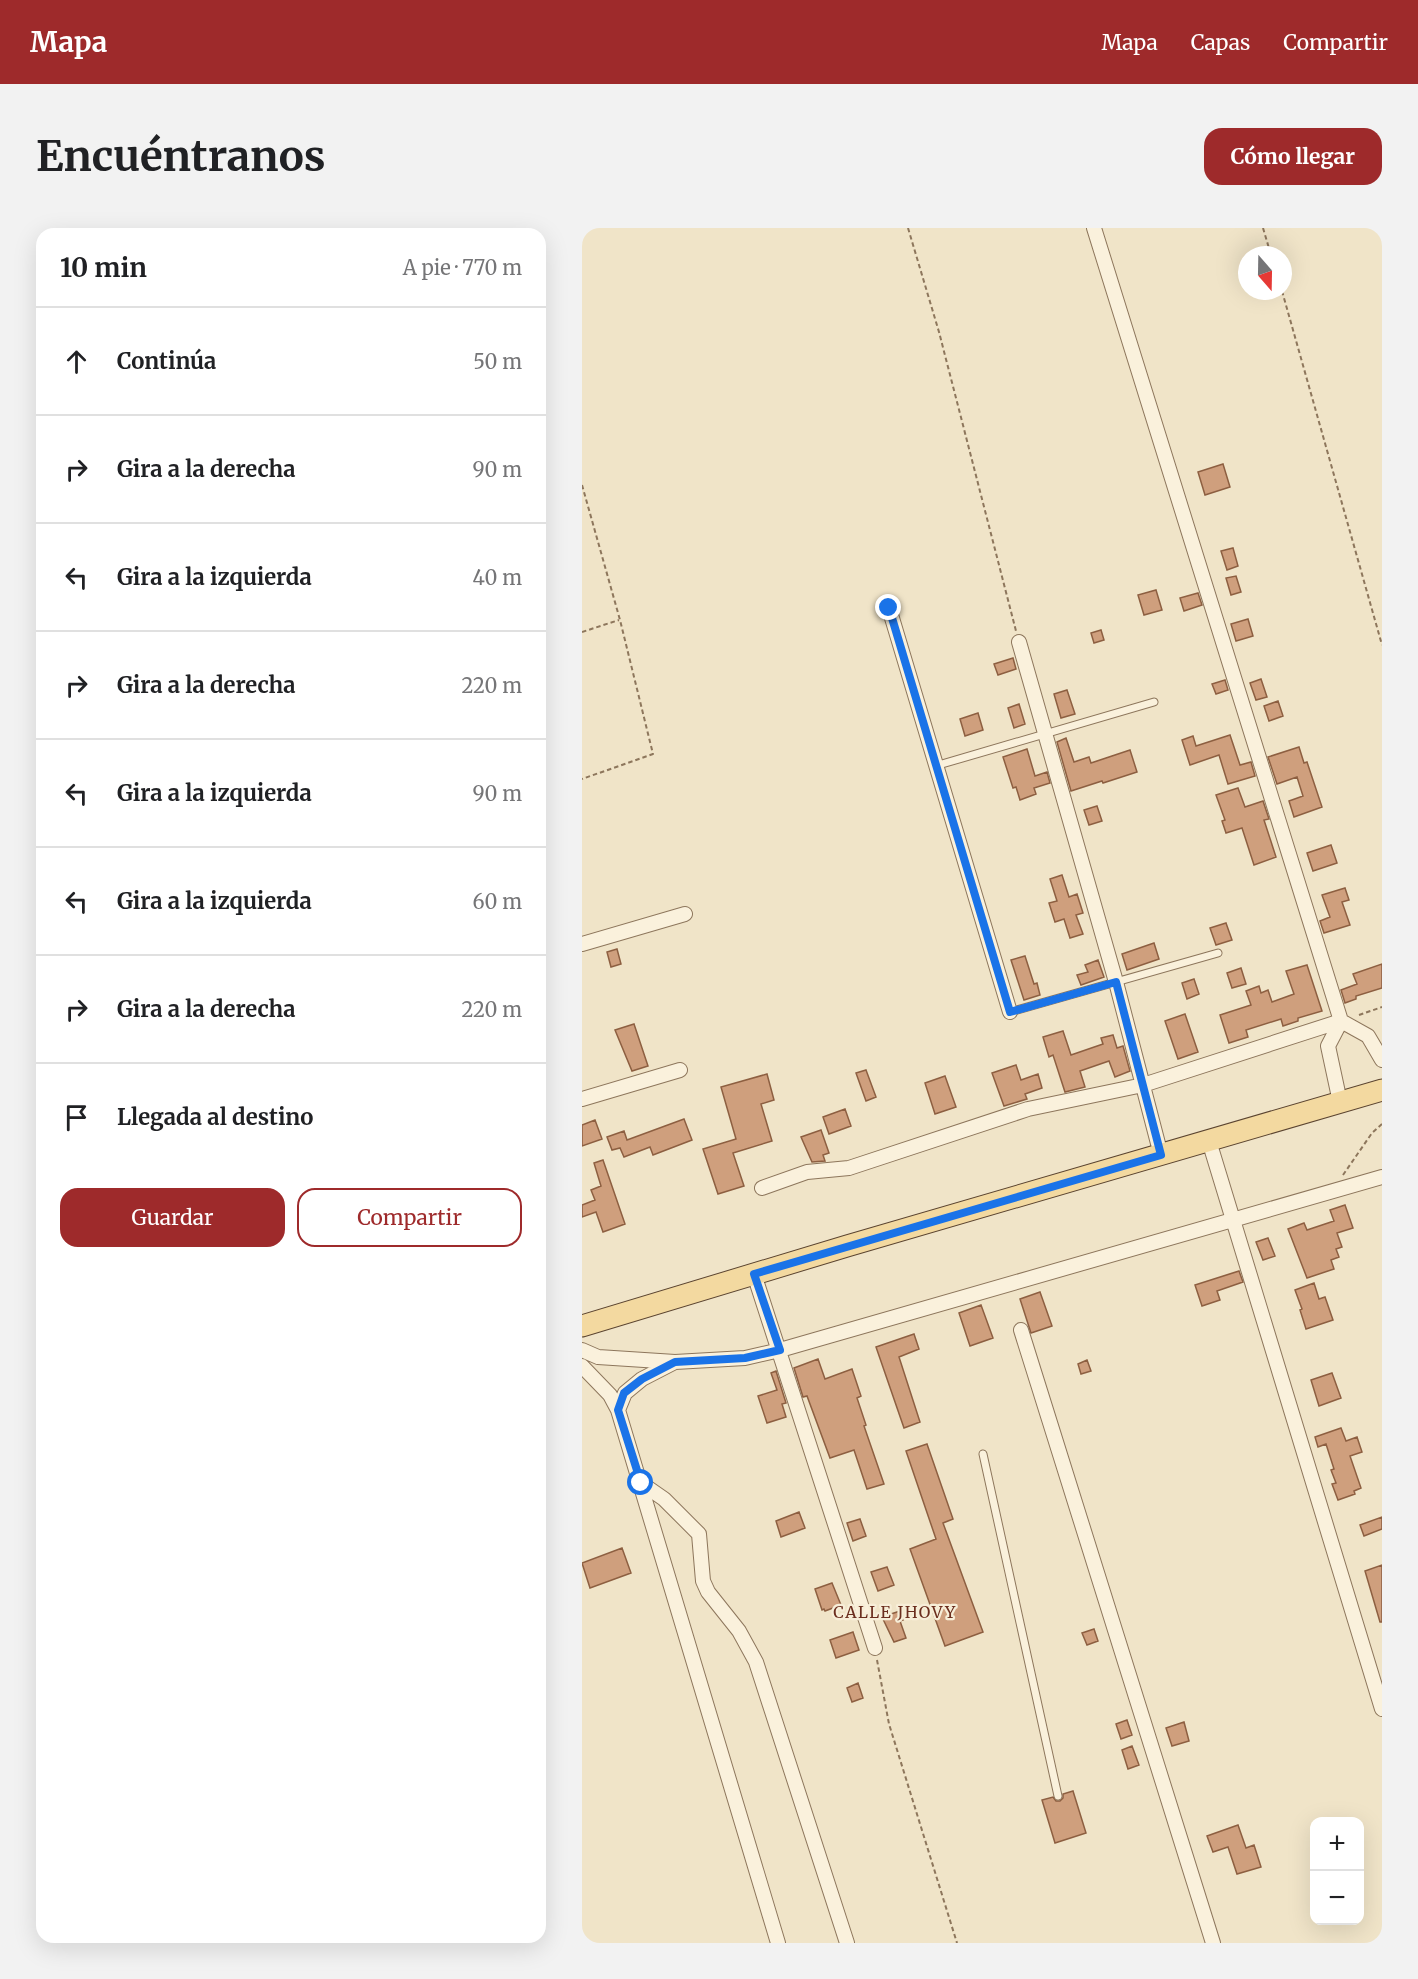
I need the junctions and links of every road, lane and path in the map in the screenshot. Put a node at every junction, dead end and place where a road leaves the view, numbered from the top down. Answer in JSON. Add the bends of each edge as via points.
{"nodes":[{"id":1,"x":908,"y":228,"type":"edge"},
{"id":2,"x":1094,"y":228,"type":"edge"},
{"id":3,"x":1263,"y":228,"type":"edge"},
{"id":4,"x":1268,"y":246,"type":"edge"},
{"id":5,"x":1285,"y":300,"type":"edge"},
{"id":6,"x":582,"y":484,"type":"edge"},
{"id":7,"x":889,"y":608,"type":"dead end"},
{"id":8,"x":620,"y":620,"type":"junction"},
{"id":9,"x":582,"y":632,"type":"edge"},
{"id":10,"x":1019,"y":642,"type":"joint"},
{"id":11,"x":1382,"y":645,"type":"edge"},
{"id":12,"x":1154,"y":702,"type":"dead end"},
{"id":13,"x":1045,"y":734,"type":"junction"},
{"id":14,"x":935,"y":766,"type":"junction"},
{"id":15,"x":582,"y":779,"type":"edge"},
{"id":16,"x":685,"y":914,"type":"dead end"},
{"id":17,"x":582,"y":944,"type":"edge"},
{"id":18,"x":1218,"y":953,"type":"dead end"},
{"id":19,"x":1116,"y":982,"type":"junction"},
{"id":20,"x":1382,"y":1007,"type":"edge"},
{"id":21,"x":1010,"y":1012,"type":"joint"},
{"id":22,"x":1341,"y":1021,"type":"junction"},
{"id":23,"x":1382,"y":1060,"type":"edge"},
{"id":24,"x":680,"y":1070,"type":"dead end"},
{"id":25,"x":1143,"y":1085,"type":"junction"},
{"id":26,"x":1382,"y":1090,"type":"edge"},
{"id":27,"x":582,"y":1099,"type":"edge"},
{"id":28,"x":1340,"y":1102,"type":"junction"},
{"id":29,"x":1382,"y":1124,"type":"edge"},
{"id":30,"x":1209,"y":1141,"type":"junction"},
{"id":31,"x":1161,"y":1155,"type":"junction"},
{"id":32,"x":1382,"y":1177,"type":"edge"},
{"id":33,"x":762,"y":1188,"type":"dead end"},
{"id":34,"x":1332,"y":1192,"type":"junction"},
{"id":35,"x":1233,"y":1220,"type":"junction"},
{"id":36,"x":754,"y":1274,"type":"junction"},
{"id":37,"x":582,"y":1326,"type":"edge"},
{"id":38,"x":1021,"y":1330,"type":"dead end"},
{"id":39,"x":582,"y":1350,"type":"edge"},
{"id":40,"x":780,"y":1350,"type":"junction"},
{"id":41,"x":675,"y":1362,"type":"junction"},
{"id":42,"x":582,"y":1366,"type":"edge"},
{"id":43,"x":618,"y":1410,"type":"junction"},
{"id":44,"x":983,"y":1454,"type":"dead end"},
{"id":45,"x":641,"y":1483,"type":"junction"},
{"id":46,"x":875,"y":1647,"type":"joint"},
{"id":47,"x":1382,"y":1709,"type":"edge"},
{"id":48,"x":1058,"y":1796,"type":"dead end"},
{"id":49,"x":778,"y":1943,"type":"edge"},
{"id":50,"x":847,"y":1943,"type":"edge"},
{"id":51,"x":957,"y":1943,"type":"edge"},
{"id":52,"x":1214,"y":1943,"type":"edge"}],
"edges":[{"from":1,"to":10,"type":"path","via":[[939,332]]},
{"from":2,"to":22,"type":"street"},
{"from":3,"to":4,"type":"path"},
{"from":5,"to":11,"type":"path"},
{"from":6,"to":8,"type":"path"},
{"from":7,"to":14,"type":"street"},
{"from":8,"to":9,"type":"path"},
{"from":8,"to":15,"type":"path","via":[[652,754]]},
{"from":10,"to":13,"type":"street"},
{"from":12,"to":13,"type":"lane"},
{"from":13,"to":14,"type":"lane"},
{"from":13,"to":19,"type":"street"},
{"from":14,"to":21,"type":"street"},
{"from":16,"to":17,"type":"street"},
{"from":18,"to":19,"type":"lane"},
{"from":19,"to":21,"type":"lane"},
{"from":19,"to":25,"type":"street"},
{"from":20,"to":22,"type":"path"},
{"from":22,"to":23,"type":"street","via":[[1368,1036]]},
{"from":22,"to":25,"type":"street"},
{"from":22,"to":28,"type":"street","via":[[1328,1046]]},
{"from":24,"to":27,"type":"street"},
{"from":25,"to":31,"type":"street"},
{"from":25,"to":33,"type":"street","via":[[1029,1109],[849,1168],[807,1173]]},
{"from":26,"to":28,"type":"main road"},
{"from":28,"to":30,"type":"main road"},
{"from":29,"to":34,"type":"path"},
{"from":30,"to":31,"type":"main road"},
{"from":30,"to":35,"type":"street"},
{"from":31,"to":36,"type":"main road"},
{"from":32,"to":34,"type":"street"},
{"from":34,"to":35,"type":"street"},
{"from":35,"to":40,"type":"street"},
{"from":35,"to":47,"type":"street"},
{"from":36,"to":37,"type":"main road"},
{"from":36,"to":40,"type":"street"},
{"from":38,"to":52,"type":"street"},
{"from":39,"to":41,"type":"street","via":[[598,1357]]},
{"from":40,"to":41,"type":"street","via":[[745,1358]]},
{"from":40,"to":46,"type":"street"},
{"from":41,"to":43,"type":"street","via":[[624,1393]]},
{"from":42,"to":43,"type":"street","via":[[610,1395]]},
{"from":43,"to":45,"type":"street"},
{"from":44,"to":48,"type":"lane"},
{"from":45,"to":49,"type":"street"},
{"from":45,"to":50,"type":"street","via":[[664,1498],[699,1534],[703,1581],[756,1662]]},
{"from":46,"to":51,"type":"path","via":[[889,1724]]}]}
